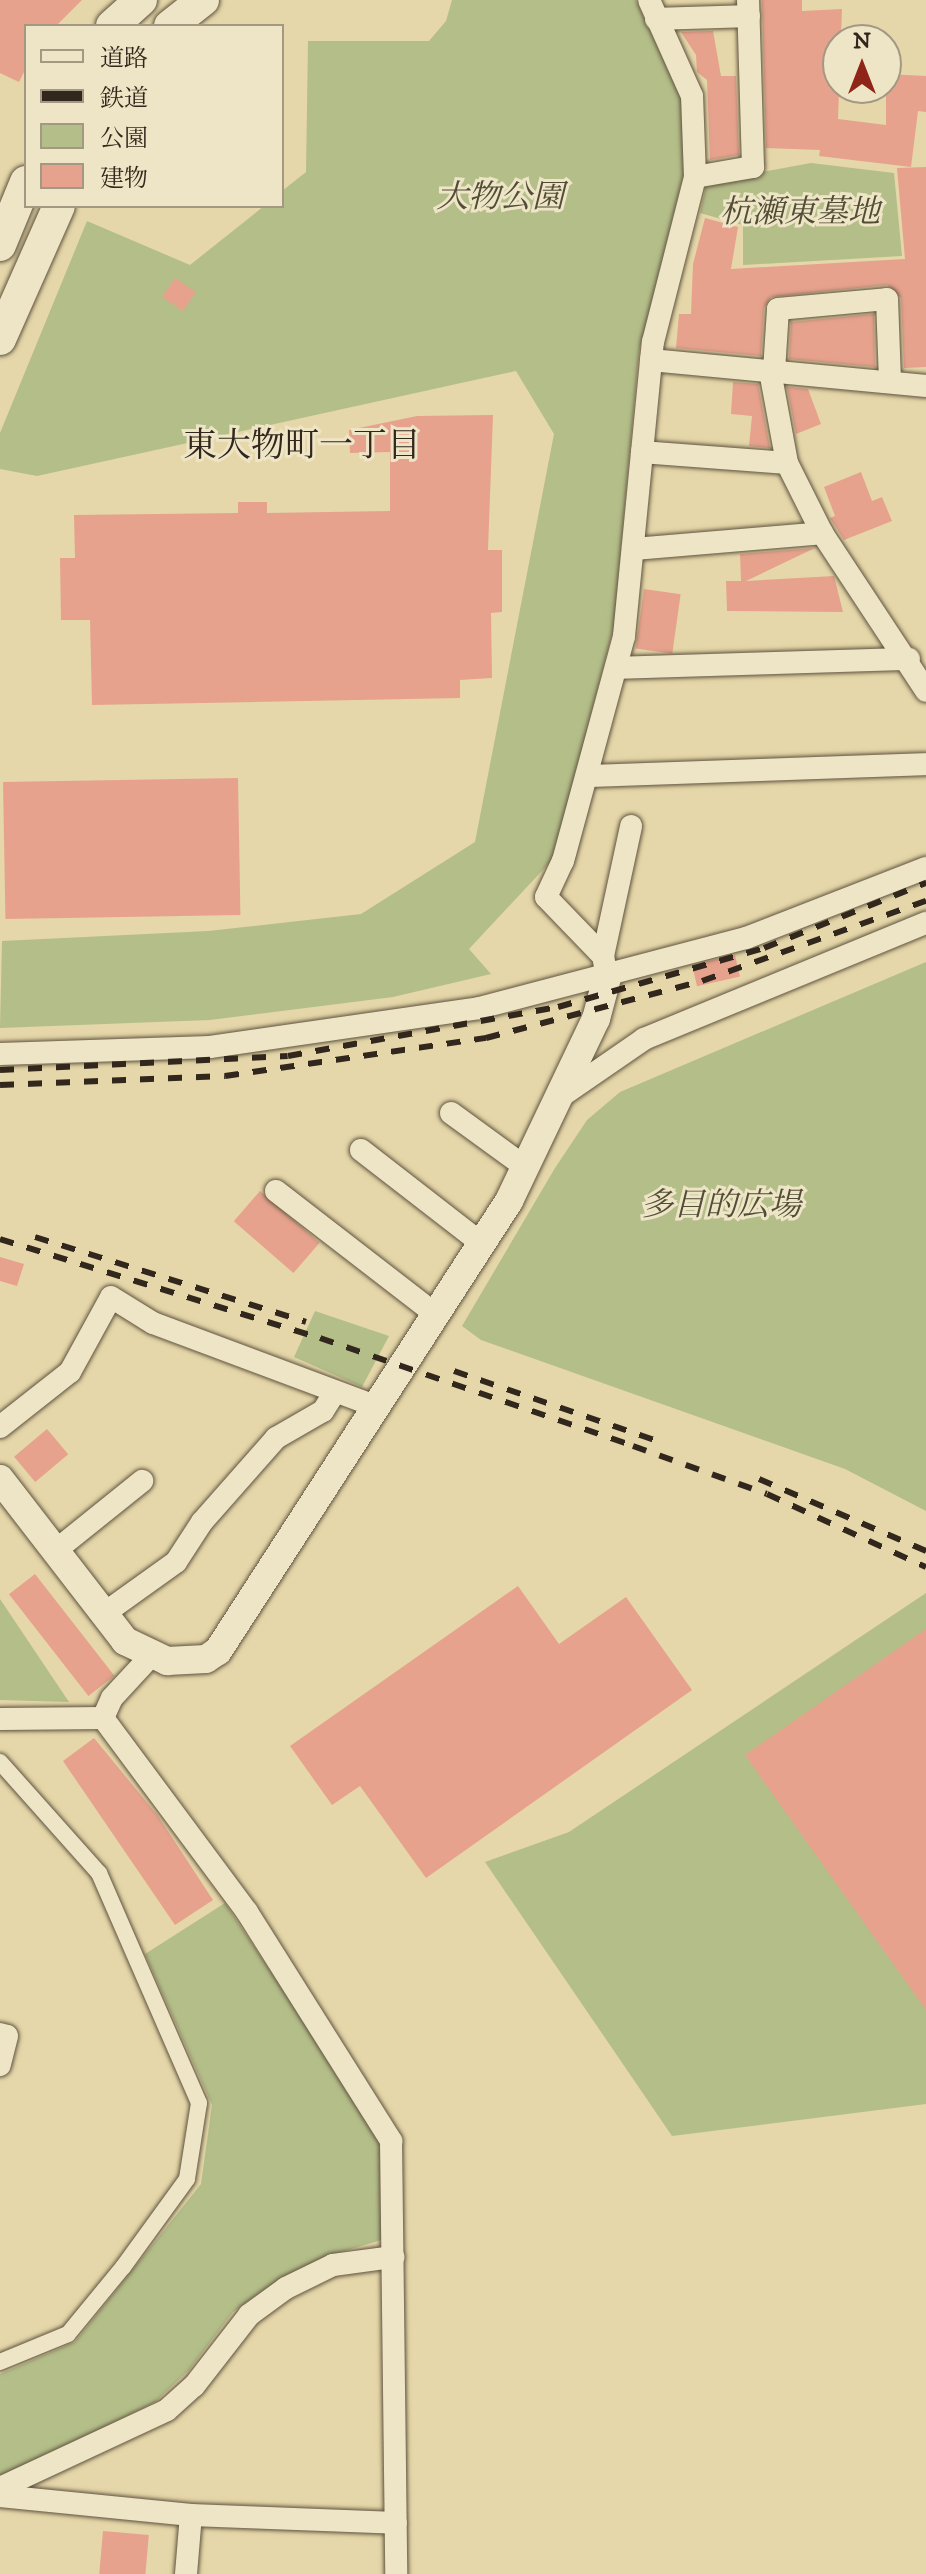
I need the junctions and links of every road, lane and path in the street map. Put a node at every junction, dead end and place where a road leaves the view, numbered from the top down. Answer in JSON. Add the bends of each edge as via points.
{"nodes":[{"id":1,"x":141,"y":0,"type":"edge"},
{"id":2,"x":203,"y":0,"type":"edge"},
{"id":3,"x":748,"y":8,"type":"edge"},
{"id":4,"x":652,"y":10,"type":"edge"},
{"id":5,"x":114,"y":24,"type":"edge"},
{"id":6,"x":173,"y":24,"type":"edge"},
{"id":7,"x":695,"y":177,"type":"junction"},
{"id":8,"x":14,"y":198,"type":"edge"},
{"id":9,"x":58,"y":208,"type":"edge"},
{"id":10,"x":0,"y":245,"type":"edge"},
{"id":11,"x":0,"y":339,"type":"edge"},
{"id":12,"x":651,"y":360,"type":"junction"},
{"id":13,"x":772,"y":371,"type":"junction"},
{"id":14,"x":890,"y":381,"type":"junction"},
{"id":15,"x":926,"y":386,"type":"edge"},
{"id":16,"x":642,"y":452,"type":"junction"},
{"id":17,"x":787,"y":463,"type":"junction"},
{"id":18,"x":822,"y":533,"type":"junction"},
{"id":19,"x":633,"y":549,"type":"junction"},
{"id":20,"x":909,"y":659,"type":"junction"},
{"id":21,"x":616,"y":668,"type":"junction"},
{"id":22,"x":926,"y":691,"type":"edge"},
{"id":23,"x":926,"y":764,"type":"edge"},
{"id":24,"x":587,"y":776,"type":"junction"},
{"id":25,"x":631,"y":826,"type":"dead end"},
{"id":26,"x":926,"y":868,"type":"edge"},
{"id":27,"x":926,"y":923,"type":"edge"},
{"id":28,"x":605,"y":967,"type":"junction"},
{"id":29,"x":0,"y":1054,"type":"edge"},
{"id":30,"x":554,"y":1102,"type":"junction"},
{"id":31,"x":451,"y":1113,"type":"dead end"},
{"id":32,"x":361,"y":1150,"type":"dead end"},
{"id":33,"x":525,"y":1167,"type":"junction"},
{"id":34,"x":276,"y":1191,"type":"dead end"},
{"id":35,"x":481,"y":1243,"type":"junction"},
{"id":36,"x":435,"y":1314,"type":"junction"},
{"id":37,"x":335,"y":1392,"type":"junction"},
{"id":38,"x":375,"y":1406,"type":"junction"},
{"id":39,"x":0,"y":1427,"type":"edge"},
{"id":40,"x":0,"y":1479,"type":"edge"},
{"id":41,"x":142,"y":1481,"type":"dead end"},
{"id":42,"x":55,"y":1551,"type":"junction"},
{"id":43,"x":102,"y":1615,"type":"junction"},
{"id":44,"x":149,"y":1658,"type":"junction"},
{"id":45,"x":103,"y":1718,"type":"junction"},
{"id":46,"x":0,"y":1719,"type":"edge"},
{"id":47,"x":0,"y":1762,"type":"edge"},
{"id":48,"x":0,"y":2034,"type":"edge"},
{"id":49,"x":0,"y":2065,"type":"edge"},
{"id":50,"x":393,"y":2257,"type":"junction"},
{"id":51,"x":0,"y":2362,"type":"edge"},
{"id":52,"x":0,"y":2488,"type":"edge"},
{"id":53,"x":0,"y":2496,"type":"edge"},
{"id":54,"x":191,"y":2515,"type":"junction"},
{"id":55,"x":396,"y":2523,"type":"junction"},
{"id":56,"x":186,"y":2574,"type":"edge"},
{"id":57,"x":396,"y":2574,"type":"edge"}],
"edges":[{"from":1,"to":5,"type":"main road"},
{"from":2,"to":6,"type":"main road"},
{"from":3,"to":4,"type":"street"},
{"from":3,"to":7,"type":"street","via":[[753,167]]},
{"from":4,"to":7,"type":"street","via":[[692,96]]},
{"from":7,"to":12,"type":"street"},
{"from":8,"to":10,"type":"main road"},
{"from":9,"to":11,"type":"main road"},
{"from":12,"to":13,"type":"street"},
{"from":12,"to":16,"type":"street"},
{"from":13,"to":14,"type":"street"},
{"from":13,"to":14,"type":"street","via":[[778,309],[887,299]]},
{"from":13,"to":17,"type":"street"},
{"from":14,"to":15,"type":"street"},
{"from":16,"to":17,"type":"street"},
{"from":16,"to":19,"type":"street"},
{"from":17,"to":18,"type":"street"},
{"from":18,"to":19,"type":"street"},
{"from":18,"to":20,"type":"street"},
{"from":19,"to":21,"type":"street"},
{"from":20,"to":21,"type":"street"},
{"from":20,"to":22,"type":"street"},
{"from":21,"to":24,"type":"street"},
{"from":23,"to":24,"type":"street"},
{"from":24,"to":28,"type":"street","via":[[546,897]]},
{"from":25,"to":28,"type":"street"},
{"from":26,"to":28,"type":"street","via":[[746,938]]},
{"from":27,"to":30,"type":"street","via":[[644,1039]]},
{"from":28,"to":29,"type":"street","via":[[343,1031],[210,1047]]},
{"from":28,"to":30,"type":"street","via":[[596,1019]]},
{"from":30,"to":33,"type":"street"},
{"from":31,"to":33,"type":"street"},
{"from":32,"to":35,"type":"street"},
{"from":33,"to":35,"type":"street"},
{"from":34,"to":36,"type":"street"},
{"from":35,"to":36,"type":"street"},
{"from":36,"to":38,"type":"street"},
{"from":37,"to":38,"type":"street"},
{"from":37,"to":39,"type":"street","via":[[153,1323],[111,1297],[70,1372]]},
{"from":37,"to":43,"type":"street","via":[[323,1411],[276,1438],[202,1522],[176,1562]]},
{"from":38,"to":44,"type":"street","via":[[228,1641],[206,1659]]},
{"from":40,"to":42,"type":"street"},
{"from":41,"to":42,"type":"street"},
{"from":42,"to":43,"type":"street"},
{"from":43,"to":44,"type":"street"},
{"from":44,"to":45,"type":"street","via":[[112,1698]]},
{"from":45,"to":46,"type":"street"},
{"from":45,"to":50,"type":"street","via":[[247,1912],[384,2126],[394,2155]]},
{"from":47,"to":51,"type":"street","via":[[99,1873],[199,2103],[187,2179],[123,2267],[68,2334]]},
{"from":48,"to":49,"type":"street","via":[[7,2036]]},
{"from":50,"to":52,"type":"street","via":[[352,2260],[286,2288],[249,2315],[194,2386],[167,2410]]},
{"from":50,"to":55,"type":"street"},
{"from":53,"to":54,"type":"street"},
{"from":54,"to":55,"type":"street"},
{"from":54,"to":56,"type":"street"},
{"from":55,"to":57,"type":"street"}]}
